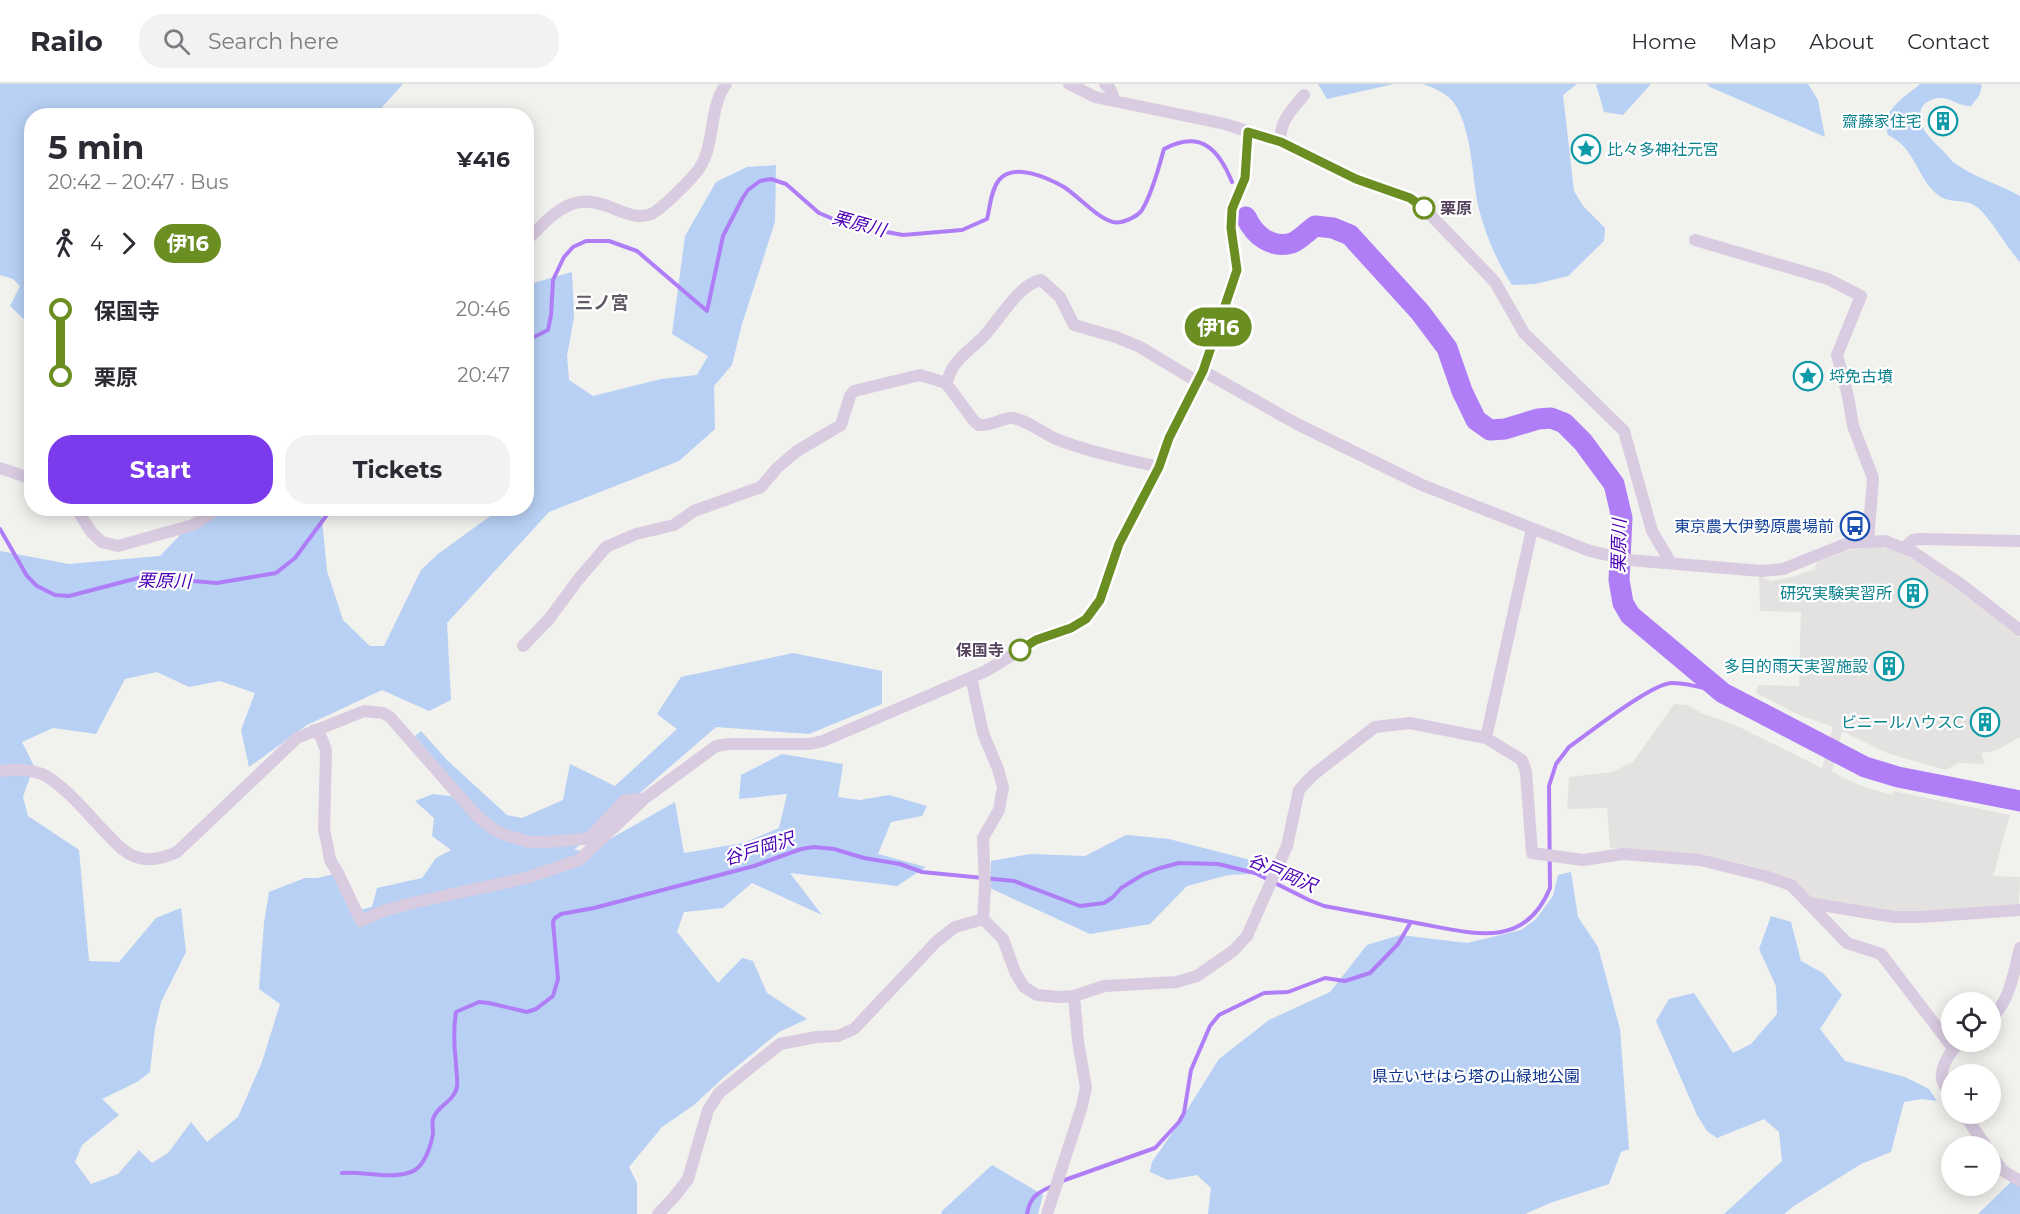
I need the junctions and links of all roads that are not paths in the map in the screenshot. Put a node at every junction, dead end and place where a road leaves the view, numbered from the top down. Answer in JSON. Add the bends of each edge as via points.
{"nodes":[{"id":1,"x":726,"y":84,"type":"edge"},
{"id":2,"x":1069,"y":84,"type":"edge"},
{"id":3,"x":1105,"y":84,"type":"edge"},
{"id":4,"x":1304,"y":94,"type":"dead end"},
{"id":5,"x":1115,"y":101,"type":"junction"},
{"id":6,"x":1248,"y":132,"type":"junction"},
{"id":7,"x":1281,"y":142,"type":"junction"},
{"id":8,"x":534,"y":233,"type":"edge"},
{"id":9,"x":1695,"y":240,"type":"dead end"},
{"id":10,"x":1200,"y":376,"type":"junction"},
{"id":11,"x":946,"y":383,"type":"junction"},
{"id":12,"x":1159,"y":467,"type":"junction"},
{"id":13,"x":0,"y":468,"type":"edge"},
{"id":14,"x":24,"y":476,"type":"edge"},
{"id":15,"x":82,"y":516,"type":"edge"},
{"id":16,"x":207,"y":516,"type":"edge"},
{"id":17,"x":1532,"y":529,"type":"junction"},
{"id":18,"x":1868,"y":541,"type":"junction"},
{"id":19,"x":2020,"y":541,"type":"edge"},
{"id":20,"x":1905,"y":547,"type":"junction"},
{"id":21,"x":1671,"y":563,"type":"junction"},
{"id":22,"x":2020,"y":630,"type":"edge"},
{"id":23,"x":523,"y":646,"type":"dead end"},
{"id":24,"x":971,"y":677,"type":"junction"},
{"id":25,"x":314,"y":730,"type":"junction"},
{"id":26,"x":1486,"y":738,"type":"junction"},
{"id":27,"x":0,"y":771,"type":"edge"},
{"id":28,"x":644,"y":799,"type":"junction"},
{"id":29,"x":1809,"y":903,"type":"junction"},
{"id":30,"x":2020,"y":910,"type":"edge"},
{"id":31,"x":983,"y":919,"type":"junction"},
{"id":32,"x":2020,"y":948,"type":"edge"},
{"id":33,"x":1074,"y":996,"type":"junction"},
{"id":34,"x":2001,"y":1006,"type":"edge"},
{"id":35,"x":1941,"y":1025,"type":"edge"},
{"id":36,"x":2001,"y":1169,"type":"edge"},
{"id":37,"x":2020,"y":1181,"type":"edge"},
{"id":38,"x":658,"y":1214,"type":"edge"},
{"id":39,"x":1047,"y":1214,"type":"edge"}],
"edges":[{"from":1,"to":8,"type":"street","via":[[701,166],[653,213],[634,216],[586,201],[559,210]]},
{"from":2,"to":5,"type":"street","via":[[1095,97]]},
{"from":3,"to":5,"type":"street"},
{"from":4,"to":7,"type":"street","via":[[1287,117],[1280,133]]},
{"from":5,"to":6,"type":"street"},
{"from":6,"to":7,"type":"street"},
{"from":6,"to":10,"type":"street","via":[[1245,178],[1232,209],[1237,270]]},
{"from":7,"to":21,"type":"street","via":[[1356,179],[1410,198],[1429,211],[1481,266],[1495,282],[1524,333],[1624,431],[1652,531]]},
{"from":9,"to":18,"type":"street","via":[[1828,279],[1861,296],[1837,355],[1853,426],[1874,478]]},
{"from":10,"to":11,"type":"street","via":[[1116,337],[1074,325],[1060,297],[1041,280],[1034,281],[1013,300],[985,336],[959,359]]},
{"from":10,"to":12,"type":"street"},
{"from":10,"to":17,"type":"street","via":[[1422,485]]},
{"from":11,"to":12,"type":"street","via":[[979,425],[1011,418],[1055,439]]},
{"from":11,"to":23,"type":"street","via":[[920,375],[854,391],[841,425],[796,451],[761,487],[694,511],[674,525],[606,546]]},
{"from":12,"to":24,"type":"street","via":[[1119,544],[1100,600],[1086,619],[1036,640]]},
{"from":13,"to":14,"type":"street"},
{"from":15,"to":16,"type":"street","via":[[102,542],[118,546],[193,525]]},
{"from":17,"to":21,"type":"street","via":[[1607,555]]},
{"from":17,"to":26,"type":"street"},
{"from":18,"to":20,"type":"street"},
{"from":18,"to":21,"type":"street","via":[[1848,543],[1783,569],[1762,571]]},
{"from":19,"to":20,"type":"street","via":[[1920,539]]},
{"from":20,"to":22,"type":"street"},
{"from":24,"to":28,"type":"street","via":[[817,743],[716,746]]},
{"from":24,"to":31,"type":"street","via":[[983,733],[1003,787],[999,810],[983,838]]},
{"from":25,"to":27,"type":"street","via":[[297,738],[177,852],[159,859],[129,854],[41,774]]},
{"from":25,"to":28,"type":"street","via":[[364,711],[383,713],[484,823],[529,842],[585,839],[625,800]]},
{"from":25,"to":28,"type":"street","via":[[326,750],[324,830],[330,860],[361,921],[412,903],[526,878],[570,864],[585,856]]},
{"from":26,"to":29,"type":"street","via":[[1525,765],[1532,853],[1583,860],[1623,854],[1700,860],[1791,885]]},
{"from":26,"to":33,"type":"street","via":[[1410,723],[1374,727],[1299,790],[1287,846],[1247,936],[1233,951],[1197,976],[1177,982],[1104,986]]},
{"from":29,"to":30,"type":"street","via":[[1894,917]]},
{"from":29,"to":35,"type":"street","via":[[1847,943],[1881,954]]},
{"from":31,"to":33,"type":"street","via":[[1003,939],[1023,987],[1046,996]]},
{"from":31,"to":38,"type":"street","via":[[955,927],[936,942],[854,1029],[838,1036],[780,1044],[719,1093],[708,1110],[688,1179]]},
{"from":32,"to":34,"type":"street"},
{"from":33,"to":39,"type":"street","via":[[1086,1088]]},
{"from":36,"to":37,"type":"street"}]}
